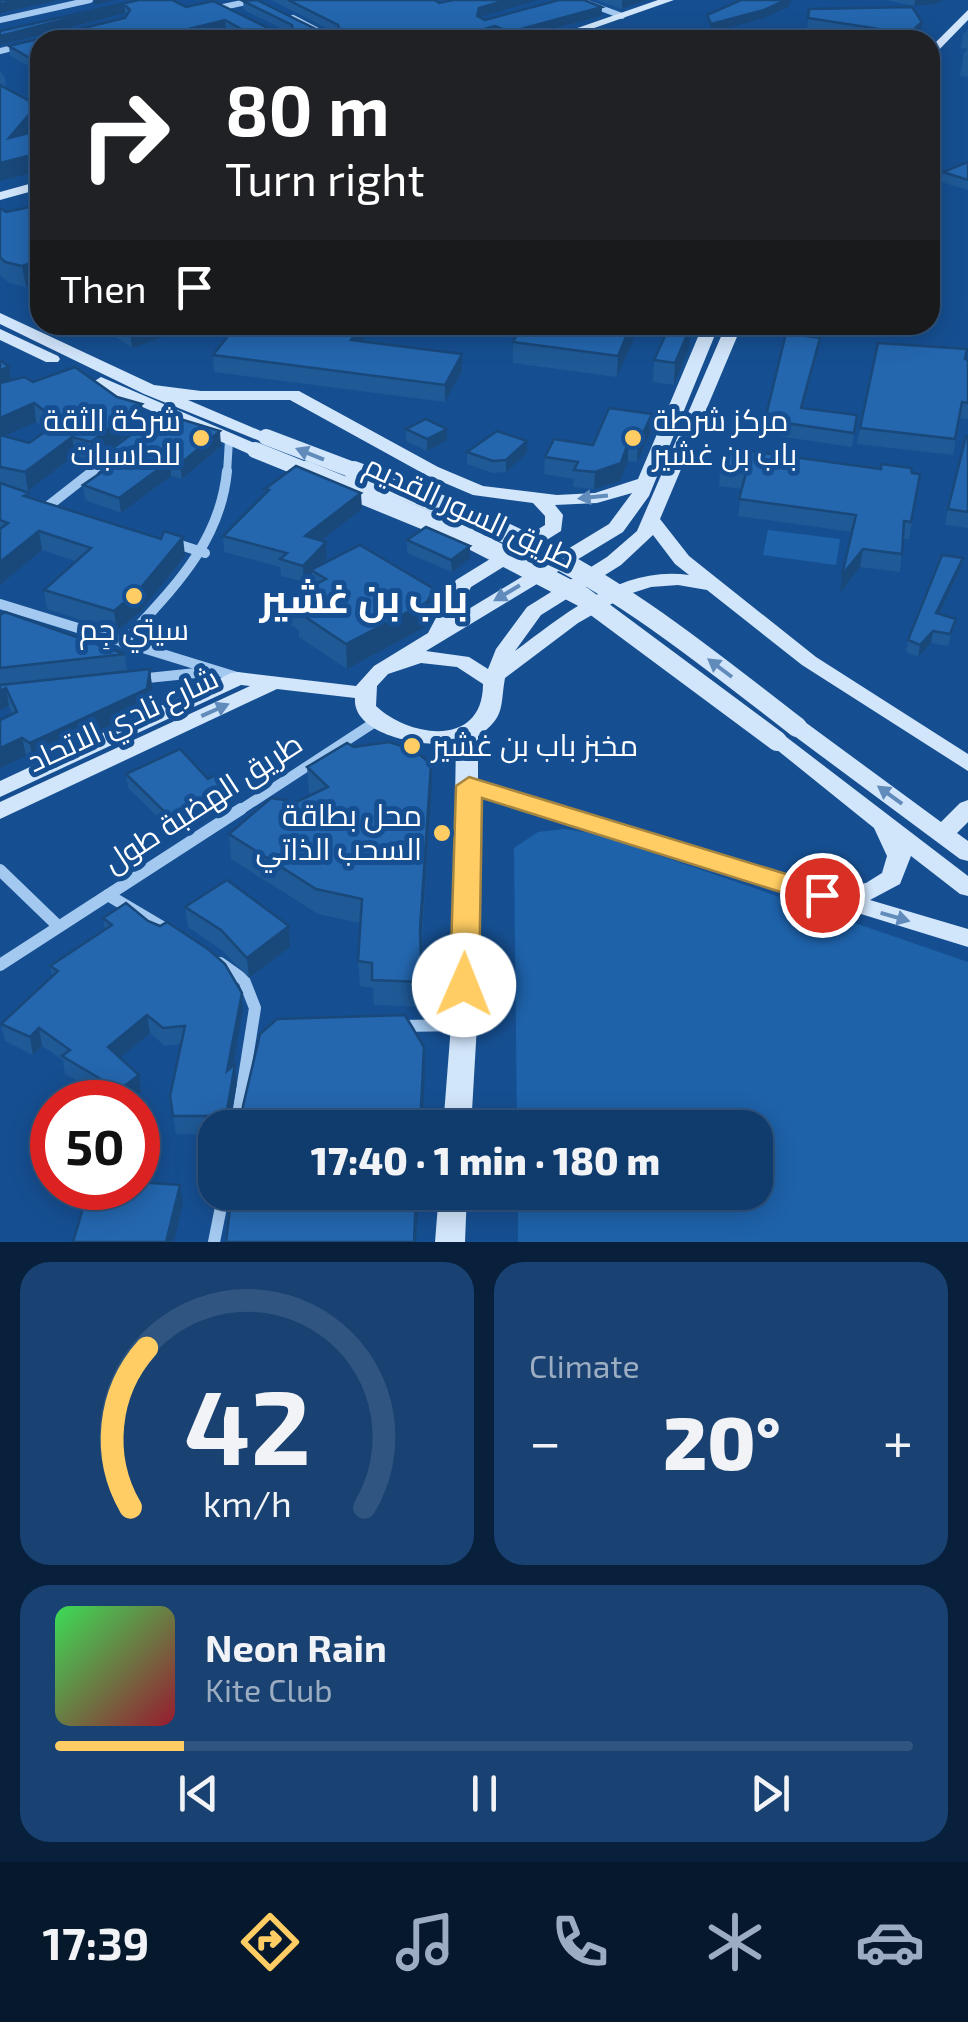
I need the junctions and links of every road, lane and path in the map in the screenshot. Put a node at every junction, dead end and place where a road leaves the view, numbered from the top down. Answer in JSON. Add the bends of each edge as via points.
{"nodes":[{"id":1,"x":90,"y":0,"type":"edge"},
{"id":2,"x":210,"y":0,"type":"edge"},
{"id":3,"x":256,"y":0,"type":"edge"},
{"id":4,"x":580,"y":0,"type":"edge"},
{"id":5,"x":669,"y":0,"type":"edge"},
{"id":6,"x":963,"y":0,"type":"edge"},
{"id":7,"x":223,"y":8,"type":"junction"},
{"id":8,"x":272,"y":8,"type":"edge"},
{"id":9,"x":968,"y":14,"type":"edge"},
{"id":10,"x":288,"y":15,"type":"edge"},
{"id":11,"x":240,"y":16,"type":"edge"},
{"id":12,"x":622,"y":16,"type":"junction"},
{"id":13,"x":0,"y":20,"type":"edge"},
{"id":14,"x":316,"y":30,"type":"edge"},
{"id":15,"x":579,"y":30,"type":"edge"},
{"id":16,"x":938,"y":30,"type":"edge"},
{"id":17,"x":30,"y":43,"type":"edge"},
{"id":18,"x":940,"y":44,"type":"edge"},
{"id":19,"x":0,"y":50,"type":"edge"},
{"id":20,"x":30,"y":188,"type":"edge"},
{"id":21,"x":0,"y":196,"type":"edge"},
{"id":22,"x":0,"y":318,"type":"edge"},
{"id":23,"x":0,"y":334,"type":"edge"},
{"id":24,"x":707,"y":335,"type":"edge"},
{"id":25,"x":730,"y":335,"type":"edge"},
{"id":26,"x":703,"y":343,"type":"junction"},
{"id":27,"x":726,"y":345,"type":"junction"},
{"id":28,"x":83,"y":367,"type":"junction"},
{"id":29,"x":150,"y":390,"type":"junction"},
{"id":30,"x":256,"y":395,"type":"junction"},
{"id":31,"x":167,"y":414,"type":"junction"},
{"id":32,"x":152,"y":426,"type":"edge"},
{"id":33,"x":230,"y":432,"type":"junction"},
{"id":34,"x":261,"y":443,"type":"junction"},
{"id":35,"x":122,"y":449,"type":"edge"},
{"id":36,"x":642,"y":489,"type":"junction"},
{"id":37,"x":540,"y":499,"type":"junction"},
{"id":38,"x":32,"y":502,"type":"edge"},
{"id":39,"x":47,"y":507,"type":"junction"},
{"id":40,"x":65,"y":512,"type":"edge"},
{"id":41,"x":652,"y":521,"type":"junction"},
{"id":42,"x":160,"y":539,"type":"edge"},
{"id":43,"x":205,"y":553,"type":"junction"},
{"id":44,"x":712,"y":585,"type":"junction"},
{"id":45,"x":0,"y":604,"type":"edge"},
{"id":46,"x":432,"y":641,"type":"junction"},
{"id":47,"x":124,"y":643,"type":"junction"},
{"id":48,"x":382,"y":670,"type":"junction"},
{"id":49,"x":207,"y":672,"type":"junction"},
{"id":50,"x":238,"y":678,"type":"junction"},
{"id":51,"x":496,"y":678,"type":"junction"},
{"id":52,"x":128,"y":680,"type":"edge"},
{"id":53,"x":271,"y":684,"type":"junction"},
{"id":54,"x":364,"y":693,"type":"junction"},
{"id":55,"x":375,"y":722,"type":"junction"},
{"id":56,"x":467,"y":732,"type":"junction"},
{"id":57,"x":968,"y":764,"type":"edge"},
{"id":58,"x":469,"y":786,"type":"junction"},
{"id":59,"x":0,"y":790,"type":"edge"},
{"id":60,"x":968,"y":808,"type":"edge"},
{"id":61,"x":0,"y":811,"type":"edge"},
{"id":62,"x":882,"y":822,"type":"junction"},
{"id":63,"x":943,"y":834,"type":"junction"},
{"id":64,"x":968,"y":853,"type":"edge"},
{"id":65,"x":0,"y":870,"type":"edge"},
{"id":66,"x":968,"y":888,"type":"edge"},
{"id":67,"x":108,"y":895,"type":"junction"},
{"id":68,"x":822,"y":895,"type":"junction"},
{"id":69,"x":58,"y":926,"type":"junction"},
{"id":70,"x":968,"y":938,"type":"edge"},
{"id":71,"x":184,"y":940,"type":"edge"},
{"id":72,"x":211,"y":957,"type":"edge"},
{"id":73,"x":0,"y":966,"type":"edge"},
{"id":74,"x":464,"y":1025,"type":"junction"},
{"id":75,"x":388,"y":1026,"type":"edge"},
{"id":76,"x":255,"y":1028,"type":"junction"},
{"id":77,"x":274,"y":1028,"type":"edge"},
{"id":78,"x":239,"y":1110,"type":"edge"},
{"id":79,"x":458,"y":1110,"type":"edge"},
{"id":80,"x":220,"y":1210,"type":"edge"},
{"id":81,"x":452,"y":1210,"type":"edge"},
{"id":82,"x":214,"y":1242,"type":"edge"},
{"id":83,"x":450,"y":1242,"type":"edge"}],
"edges":[{"from":1,"to":13,"type":"street"},
{"from":2,"to":7,"type":"street"},
{"from":3,"to":7,"type":"street"},
{"from":3,"to":8,"type":"street"},
{"from":4,"to":12,"type":"street"},
{"from":5,"to":12,"type":"main road"},
{"from":6,"to":16,"type":"main road"},
{"from":7,"to":11,"type":"street"},
{"from":9,"to":18,"type":"main road"},
{"from":10,"to":14,"type":"street"},
{"from":12,"to":15,"type":"main road"},
{"from":17,"to":19,"type":"street"},
{"from":20,"to":21,"type":"main road"},
{"from":22,"to":28,"type":"main road","name":"طريق السور القديم"},
{"from":23,"to":28,"type":"main road","name":"طريق السور القديم"},
{"from":24,"to":26,"type":"main road"},
{"from":25,"to":27,"type":"main road"},
{"from":26,"to":27,"type":"main road"},
{"from":26,"to":36,"type":"main road"},
{"from":27,"to":41,"type":"main road"},
{"from":28,"to":29,"type":"main road","name":"طريق السور القديم"},
{"from":28,"to":31,"type":"main road","name":"طريق السور القديم"},
{"from":29,"to":30,"type":"main road"},
{"from":29,"to":33,"type":"main road","name":"طريق السور القديم"},
{"from":30,"to":33,"type":"main road","via":[[237,408]]},
{"from":30,"to":37,"type":"main road","via":[[308,400],[460,485]]},
{"from":31,"to":32,"type":"street"},
{"from":31,"to":33,"type":"main road","name":"طريق السور القديم"},
{"from":33,"to":34,"type":"main road","name":"طريق السور القديم"},
{"from":33,"to":43,"type":"street","via":[[226,481]]},
{"from":34,"to":62,"type":"main road","name":"طريق السور القديم","bridge":true,"via":[[583,597]]},
{"from":63,"to":34,"type":"main road","name":"طريق السور القديم","one_way":true,"bridge":true,"via":[[566,564],[520,540]]},
{"from":35,"to":39,"type":"street"},
{"from":36,"to":37,"type":"main road","one_way":true},
{"from":36,"to":46,"type":"main road","one_way":true,"via":[[616,528]]},
{"from":37,"to":46,"type":"main road","via":[[554,515],[549,533],[462,584]]},
{"from":38,"to":39,"type":"street"},
{"from":39,"to":40,"type":"street"},
{"from":41,"to":44,"type":"main road"},
{"from":41,"to":51,"type":"main road","via":[[633,546],[534,611],[506,649]]},
{"from":42,"to":43,"type":"street"},
{"from":43,"to":47,"type":"street"},
{"from":44,"to":51,"type":"main road","via":[[665,578],[624,588],[579,612]]},
{"from":44,"to":57,"type":"main road","via":[[841,684]]},
{"from":45,"to":47,"type":"street"},
{"from":46,"to":48,"type":"main road"},
{"from":47,"to":49,"type":"street"},
{"from":48,"to":51,"type":"main road","via":[[441,657]]},
{"from":48,"to":54,"type":"main road"},
{"from":49,"to":50,"type":"street"},
{"from":49,"to":52,"type":"street"},
{"from":50,"to":53,"type":"main road"},
{"from":50,"to":59,"type":"main road","name":"شارع نادي الاتحاد"},
{"from":51,"to":56,"type":"main road","via":[[493,709]]},
{"from":53,"to":54,"type":"main road"},
{"from":61,"to":53,"type":"main road","name":"شارع نادي الاتحاد","one_way":true},
{"from":54,"to":55,"type":"main road"},
{"from":55,"to":56,"type":"main road","via":[[428,739]]},
{"from":55,"to":67,"type":"street","name":"طريق الهضبة طول"},
{"from":56,"to":58,"type":"main road"},
{"from":58,"to":68,"type":"main road"},
{"from":58,"to":74,"type":"main road"},
{"from":60,"to":63,"type":"main road"},
{"from":62,"to":66,"type":"main road","name":"طريق السور القديم"},
{"from":62,"to":68,"type":"main road","via":[[899,856],[892,878],[870,891]]},
{"from":63,"to":64,"type":"main road","name":"طريق السور القديم"},
{"from":65,"to":69,"type":"street"},
{"from":67,"to":69,"type":"street","name":"طريق الهضبة طول"},
{"from":67,"to":71,"type":"street"},
{"from":68,"to":70,"type":"main road","one_way":true},
{"from":69,"to":73,"type":"street","name":"طريق الهضبة طول"},
{"from":72,"to":76,"type":"street","via":[[244,980]]},
{"from":74,"to":75,"type":"street"},
{"from":74,"to":79,"type":"main road"},
{"from":76,"to":77,"type":"street"},
{"from":76,"to":78,"type":"street"},
{"from":80,"to":82,"type":"street"},
{"from":81,"to":83,"type":"main road"}]}
